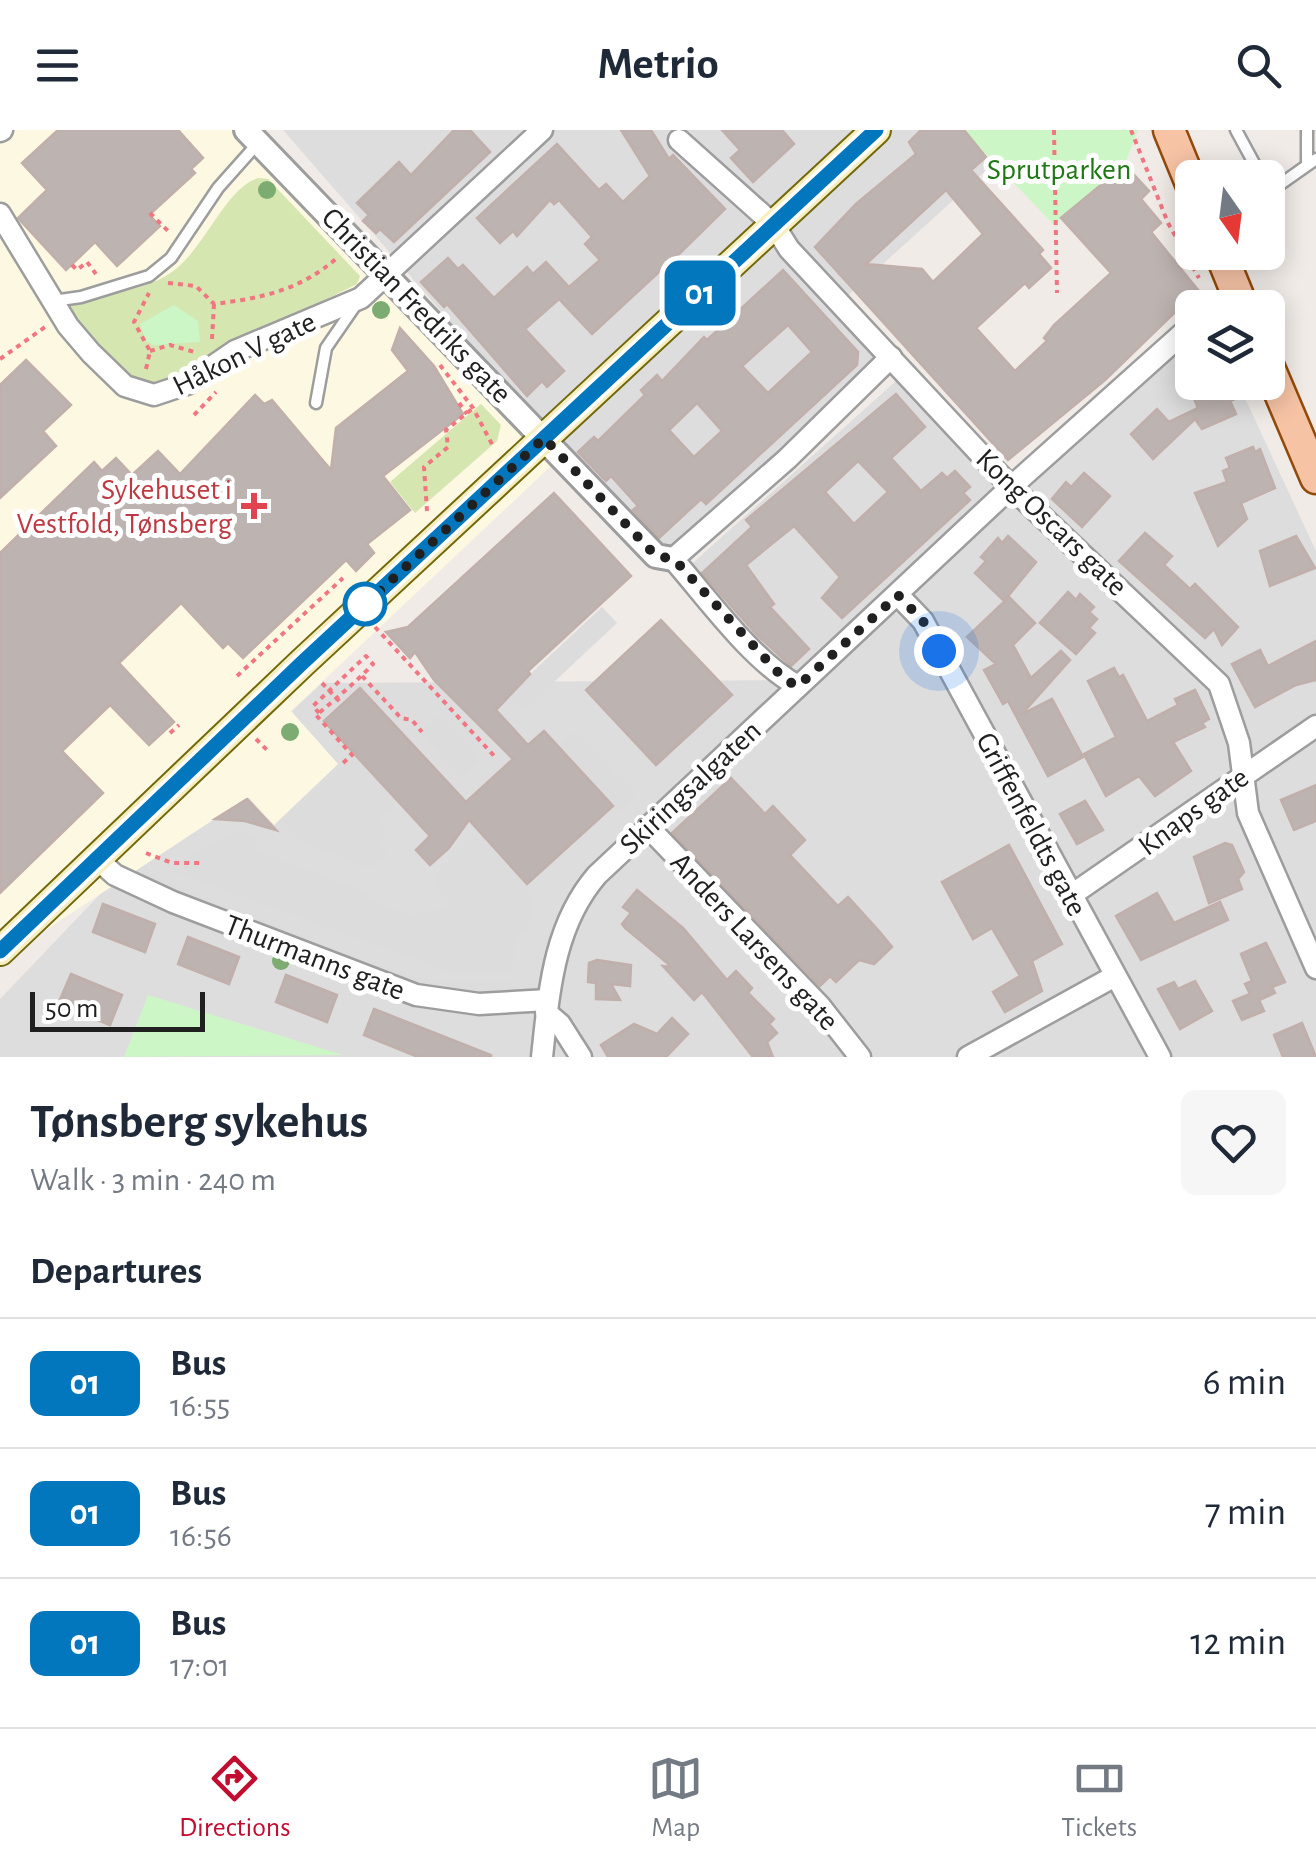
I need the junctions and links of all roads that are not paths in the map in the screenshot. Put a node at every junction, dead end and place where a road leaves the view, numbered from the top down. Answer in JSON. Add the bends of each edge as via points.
{"nodes":[{"id":1,"x":542,"y":130,"type":"edge"},
{"id":2,"x":876,"y":130,"type":"edge"},
{"id":3,"x":1169,"y":130,"type":"edge"},
{"id":4,"x":1236,"y":130,"type":"edge"},
{"id":5,"x":1307,"y":130,"type":"edge"},
{"id":6,"x":258,"y":134,"type":"edge"},
{"id":7,"x":679,"y":140,"type":"dead end"},
{"id":8,"x":1181,"y":160,"type":"edge"},
{"id":9,"x":1252,"y":160,"type":"edge"},
{"id":10,"x":1312,"y":161,"type":"edge"},
{"id":11,"x":1285,"y":179,"type":"edge"},
{"id":12,"x":0,"y":214,"type":"edge"},
{"id":13,"x":774,"y":224,"type":"junction"},
{"id":14,"x":388,"y":274,"type":"junction"},
{"id":15,"x":361,"y":298,"type":"junction"},
{"id":16,"x":57,"y":308,"type":"junction"},
{"id":17,"x":1175,"y":340,"type":"edge"},
{"id":18,"x":891,"y":358,"type":"junction"},
{"id":19,"x":1283,"y":400,"type":"edge"},
{"id":20,"x":316,"y":403,"type":"dead end"},
{"id":21,"x":544,"y":438,"type":"junction"},
{"id":22,"x":1316,"y":478,"type":"edge"},
{"id":23,"x":1012,"y":487,"type":"junction"},
{"id":24,"x":674,"y":559,"type":"junction"},
{"id":25,"x":898,"y":595,"type":"junction"},
{"id":26,"x":798,"y":686,"type":"junction"},
{"id":27,"x":1316,"y":726,"type":"edge"},
{"id":28,"x":1242,"y":776,"type":"junction"},
{"id":29,"x":648,"y":826,"type":"junction"},
{"id":30,"x":97,"y":859,"type":"junction"},
{"id":31,"x":1070,"y":896,"type":"junction"},
{"id":32,"x":0,"y":952,"type":"edge"},
{"id":33,"x":1316,"y":968,"type":"edge"},
{"id":34,"x":1115,"y":976,"type":"junction"},
{"id":35,"x":547,"y":1006,"type":"junction"},
{"id":36,"x":542,"y":1057,"type":"edge"},
{"id":37,"x":581,"y":1057,"type":"edge"},
{"id":38,"x":860,"y":1057,"type":"edge"},
{"id":39,"x":968,"y":1057,"type":"edge"},
{"id":40,"x":1160,"y":1057,"type":"edge"}],
"edges":[{"from":1,"to":14,"type":"street","name":"Håkon V gate"},
{"from":2,"to":13,"type":"main road"},
{"from":3,"to":8,"type":"main road"},
{"from":4,"to":9,"type":"lane"},
{"from":5,"to":10,"type":"lane"},
{"from":6,"to":14,"type":"street","name":"Christian Fredriks gate"},
{"from":6,"to":16,"type":"lane","via":[[171,258],[148,276]]},
{"from":7,"to":13,"type":"street","name":"Kong Oscars gate"},
{"from":10,"to":11,"type":"lane"},
{"from":12,"to":16,"type":"street","name":"Håkon V gate"},
{"from":13,"to":18,"type":"street","name":"Kong Oscars gate","via":[[789,249]]},
{"from":13,"to":21,"type":"main road"},
{"from":14,"to":15,"type":"street","name":"Håkon V gate"},
{"from":14,"to":21,"type":"street","name":"Christian Fredriks gate"},
{"from":15,"to":16,"type":"street","name":"Håkon V gate","via":[[213,364],[188,384],[142,394],[118,381]]},
{"from":15,"to":20,"type":"lane","via":[[326,348]]},
{"from":17,"to":23,"type":"street","name":"Skiringsalgaten"},
{"from":18,"to":23,"type":"street","name":"Kong Oscars gate"},
{"from":18,"to":24,"type":"street"},
{"from":19,"to":22,"type":"main road"},
{"from":21,"to":24,"type":"street","name":"Christian Fredriks gate","via":[[656,556]]},
{"from":21,"to":30,"type":"main road"},
{"from":23,"to":25,"type":"street","name":"Skiringsalgaten"},
{"from":23,"to":28,"type":"street","name":"Kong Oscars gate","via":[[1208,670],[1232,713]]},
{"from":24,"to":26,"type":"street","name":"Christian Fredriks gate","via":[[727,621]]},
{"from":25,"to":26,"type":"street","name":"Skiringsalgaten"},
{"from":25,"to":31,"type":"street","name":"Griffenfeldts gate","via":[[923,621]]},
{"from":26,"to":29,"type":"street","name":"Skiringsalgaten"},
{"from":27,"to":28,"type":"street","name":"Knaps gate"},
{"from":28,"to":31,"type":"street","name":"Knaps gate"},
{"from":28,"to":33,"type":"street","name":"Kong Oscars gate","via":[[1248,813]]},
{"from":29,"to":35,"type":"street","name":"Skiringsalgaten","via":[[586,888],[570,915]]},
{"from":29,"to":38,"type":"street","name":"Anders Larsens gate","via":[[820,1006]]},
{"from":30,"to":32,"type":"main road"},
{"from":30,"to":35,"type":"street","name":"Thurmanns gate","via":[[115,875],[173,902],[416,995]]},
{"from":31,"to":34,"type":"street","name":"Griffenfeldts gate"},
{"from":34,"to":39,"type":"street"},
{"from":34,"to":40,"type":"street","name":"Griffenfeldts gate"},
{"from":35,"to":36,"type":"street","name":"Skiringsalgaten"},
{"from":35,"to":37,"type":"street"}]}
